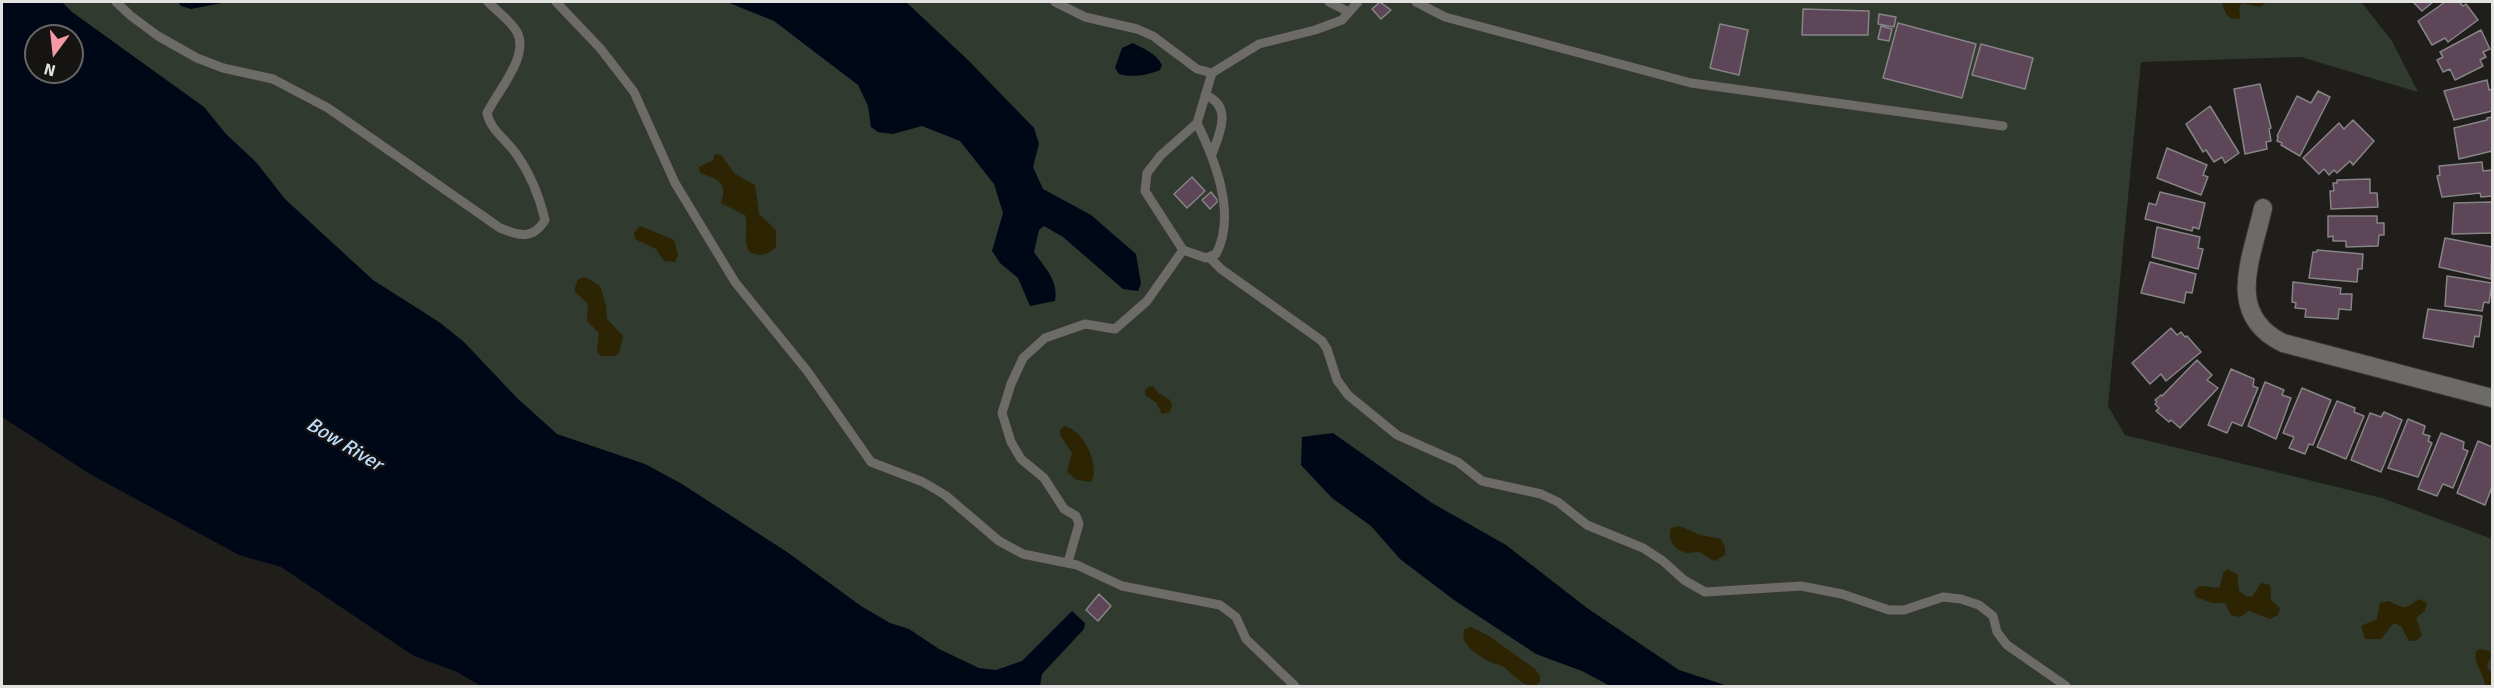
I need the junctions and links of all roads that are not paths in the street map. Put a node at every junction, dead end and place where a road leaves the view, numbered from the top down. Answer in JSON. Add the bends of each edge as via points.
{"nodes":[{"id":1,"x":116,"y":2,"type":"edge"},
{"id":2,"x":488,"y":2,"type":"edge"},
{"id":3,"x":556,"y":2,"type":"edge"},
{"id":4,"x":1055,"y":2,"type":"edge"},
{"id":5,"x":1329,"y":2,"type":"edge"},
{"id":6,"x":1358,"y":2,"type":"edge"},
{"id":7,"x":1416,"y":2,"type":"edge"},
{"id":8,"x":1349,"y":12,"type":"junction"},
{"id":9,"x":1212,"y":73,"type":"junction"},
{"id":10,"x":1205,"y":94,"type":"junction"},
{"id":11,"x":1197,"y":123,"type":"junction"},
{"id":12,"x":2003,"y":126,"type":"dead end"},
{"id":13,"x":1212,"y":154,"type":"junction"},
{"id":14,"x":2264,"y":208,"type":"dead end"},
{"id":15,"x":1183,"y":250,"type":"junction"},
{"id":16,"x":1209,"y":257,"type":"junction"},
{"id":17,"x":2493,"y":398,"type":"edge"},
{"id":18,"x":1068,"y":562,"type":"junction"},
{"id":19,"x":1295,"y":687,"type":"edge"},
{"id":20,"x":2066,"y":687,"type":"edge"}],
"edges":[{"from":1,"to":2,"type":"lane","via":[[158,36],[197,58],[273,79],[320,104],[500,228],[528,235],[539,229],[544,220],[540,196],[516,154],[492,128],[487,113],[519,56],[520,42],[517,31]]},
{"from":3,"to":18,"type":"lane","via":[[600,48],[634,92],[675,183],[735,282],[808,372],[871,462],[945,495],[999,541],[1023,554]]},
{"from":4,"to":9,"type":"lane","via":[[1085,17],[1154,36],[1197,69]]},
{"from":5,"to":8,"type":"lane"},
{"from":6,"to":8,"type":"lane"},
{"from":7,"to":12,"type":"lane","via":[[1445,17],[1691,83]]},
{"from":8,"to":9,"type":"lane","via":[[1342,20],[1315,30],[1258,44]]},
{"from":9,"to":10,"type":"lane"},
{"from":10,"to":11,"type":"lane"},
{"from":10,"to":13,"type":"lane","via":[[1215,99],[1222,114]]},
{"from":11,"to":13,"type":"lane"},
{"from":11,"to":15,"type":"lane","via":[[1161,154],[1147,173],[1145,191]]},
{"from":13,"to":16,"type":"lane","via":[[1224,207],[1221,245]]},
{"from":14,"to":17,"type":"street","via":[[2245,286],[2251,315],[2270,337]]},
{"from":15,"to":16,"type":"lane"},
{"from":15,"to":18,"type":"lane","via":[[1147,301],[1115,329],[1084,324],[1045,338],[1023,358],[1011,384],[1002,413],[1011,442],[1021,459],[1044,478],[1079,524]]},
{"from":16,"to":20,"type":"lane","via":[[1322,341],[1337,380],[1348,394],[1397,435],[1458,462],[1482,481],[1541,494],[1558,502],[1587,525],[1643,548],[1705,591],[1801,586],[1842,594],[1889,610],[1904,610],[1943,597],[1979,605],[1993,616],[1997,632],[2007,645]]},
{"from":18,"to":19,"type":"lane","via":[[1122,586],[1220,605],[1236,617],[1246,639]]}]}
